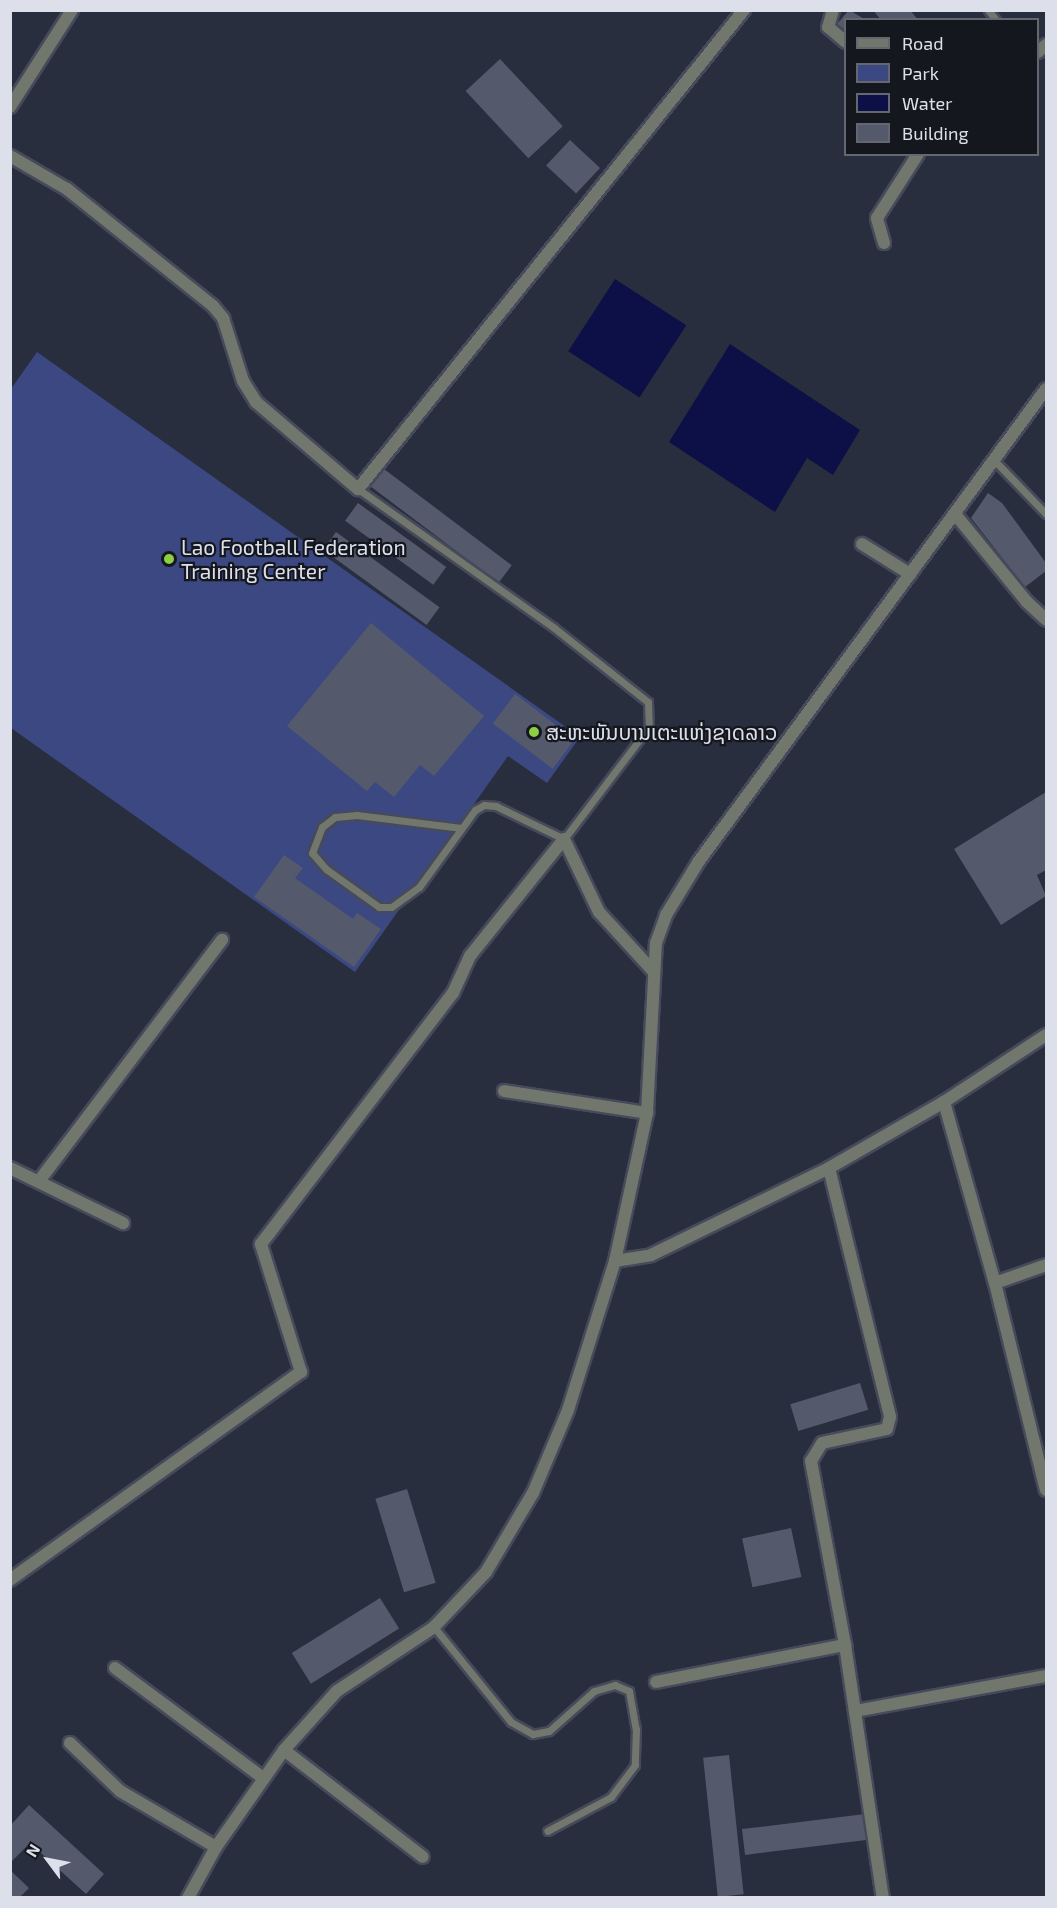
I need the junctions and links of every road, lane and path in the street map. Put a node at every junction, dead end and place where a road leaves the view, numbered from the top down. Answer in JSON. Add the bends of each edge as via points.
{"nodes":[{"id":1,"x":72,"y":10,"type":"edge"},
{"id":2,"x":833,"y":10,"type":"edge"},
{"id":3,"x":739,"y":12,"type":"edge"},
{"id":4,"x":844,"y":40,"type":"edge"},
{"id":5,"x":10,"y":107,"type":"edge"},
{"id":6,"x":10,"y":156,"type":"edge"},
{"id":7,"x":917,"y":156,"type":"edge"},
{"id":8,"x":885,"y":243,"type":"dead end"},
{"id":9,"x":1047,"y":389,"type":"edge"},
{"id":10,"x":994,"y":460,"type":"junction"},
{"id":11,"x":358,"y":489,"type":"junction"},
{"id":12,"x":955,"y":514,"type":"junction"},
{"id":13,"x":1047,"y":514,"type":"edge"},
{"id":14,"x":862,"y":544,"type":"dead end"},
{"id":15,"x":910,"y":574,"type":"junction"},
{"id":16,"x":1047,"y":620,"type":"edge"},
{"id":17,"x":462,"y":828,"type":"junction"},
{"id":18,"x":564,"y":838,"type":"junction"},
{"id":19,"x":222,"y":940,"type":"dead end"},
{"id":20,"x":654,"y":972,"type":"junction"},
{"id":21,"x":1047,"y":1035,"type":"edge"},
{"id":22,"x":504,"y":1091,"type":"dead end"},
{"id":23,"x":944,"y":1102,"type":"junction"},
{"id":24,"x":647,"y":1113,"type":"junction"},
{"id":25,"x":10,"y":1168,"type":"edge"},
{"id":26,"x":829,"y":1168,"type":"junction"},
{"id":27,"x":39,"y":1181,"type":"junction"},
{"id":28,"x":123,"y":1223,"type":"dead end"},
{"id":29,"x":615,"y":1261,"type":"junction"},
{"id":30,"x":1047,"y":1265,"type":"edge"},
{"id":31,"x":995,"y":1283,"type":"junction"},
{"id":32,"x":1047,"y":1490,"type":"edge"},
{"id":33,"x":10,"y":1580,"type":"edge"},
{"id":34,"x":434,"y":1628,"type":"junction"},
{"id":35,"x":845,"y":1646,"type":"junction"},
{"id":36,"x":115,"y":1668,"type":"dead end"},
{"id":37,"x":1047,"y":1676,"type":"edge"},
{"id":38,"x":656,"y":1682,"type":"dead end"},
{"id":39,"x":855,"y":1711,"type":"junction"},
{"id":40,"x":70,"y":1743,"type":"dead end"},
{"id":41,"x":284,"y":1750,"type":"junction"},
{"id":42,"x":262,"y":1777,"type":"junction"},
{"id":43,"x":547,"y":1831,"type":"dead end"},
{"id":44,"x":216,"y":1847,"type":"junction"},
{"id":45,"x":423,"y":1857,"type":"dead end"},
{"id":46,"x":188,"y":1898,"type":"edge"},
{"id":47,"x":883,"y":1898,"type":"edge"}],
"edges":[{"from":1,"to":5,"type":"street"},
{"from":2,"to":4,"type":"street","via":[[828,27]]},
{"from":3,"to":11,"type":"street"},
{"from":6,"to":11,"type":"street","via":[[67,189],[213,306],[223,318],[243,381],[256,402]]},
{"from":7,"to":8,"type":"street","via":[[877,218]]},
{"from":9,"to":10,"type":"street"},
{"from":10,"to":12,"type":"street"},
{"from":10,"to":13,"type":"lane"},
{"from":11,"to":18,"type":"lane","via":[[553,627],[648,702],[649,727]]},
{"from":12,"to":15,"type":"street"},
{"from":12,"to":16,"type":"street","via":[[1027,602]]},
{"from":14,"to":15,"type":"street"},
{"from":15,"to":20,"type":"street","via":[[699,861],[666,915],[656,943]]},
{"from":17,"to":17,"type":"lane","via":[[357,815],[335,817],[322,826],[312,853],[326,869],[379,907],[391,907],[419,886]]},
{"from":17,"to":18,"type":"lane","via":[[475,810],[490,805]]},
{"from":18,"to":20,"type":"street","via":[[599,912]]},
{"from":18,"to":33,"type":"street","via":[[470,956],[453,993],[261,1244],[301,1372]]},
{"from":19,"to":27,"type":"street"},
{"from":20,"to":24,"type":"street"},
{"from":21,"to":23,"type":"street"},
{"from":22,"to":24,"type":"street"},
{"from":23,"to":26,"type":"street"},
{"from":23,"to":31,"type":"street"},
{"from":24,"to":29,"type":"street"},
{"from":25,"to":27,"type":"street"},
{"from":26,"to":29,"type":"street","via":[[651,1255]]},
{"from":26,"to":35,"type":"street","via":[[890,1417],[887,1429],[822,1443],[811,1461]]},
{"from":27,"to":28,"type":"street"},
{"from":29,"to":34,"type":"street","via":[[568,1410],[533,1493],[486,1572]]},
{"from":30,"to":31,"type":"street"},
{"from":31,"to":32,"type":"street"},
{"from":34,"to":41,"type":"street","via":[[337,1691]]},
{"from":34,"to":43,"type":"lane","via":[[511,1722],[533,1734],[549,1731],[594,1691],[615,1684],[629,1691],[636,1729],[635,1765],[611,1797]]},
{"from":35,"to":38,"type":"street"},
{"from":35,"to":39,"type":"street"},
{"from":36,"to":42,"type":"street"},
{"from":37,"to":39,"type":"street"},
{"from":39,"to":47,"type":"street"},
{"from":40,"to":44,"type":"street","via":[[120,1791]]},
{"from":41,"to":42,"type":"street"},
{"from":41,"to":45,"type":"street"},
{"from":42,"to":44,"type":"street"},
{"from":44,"to":46,"type":"street"}]}
